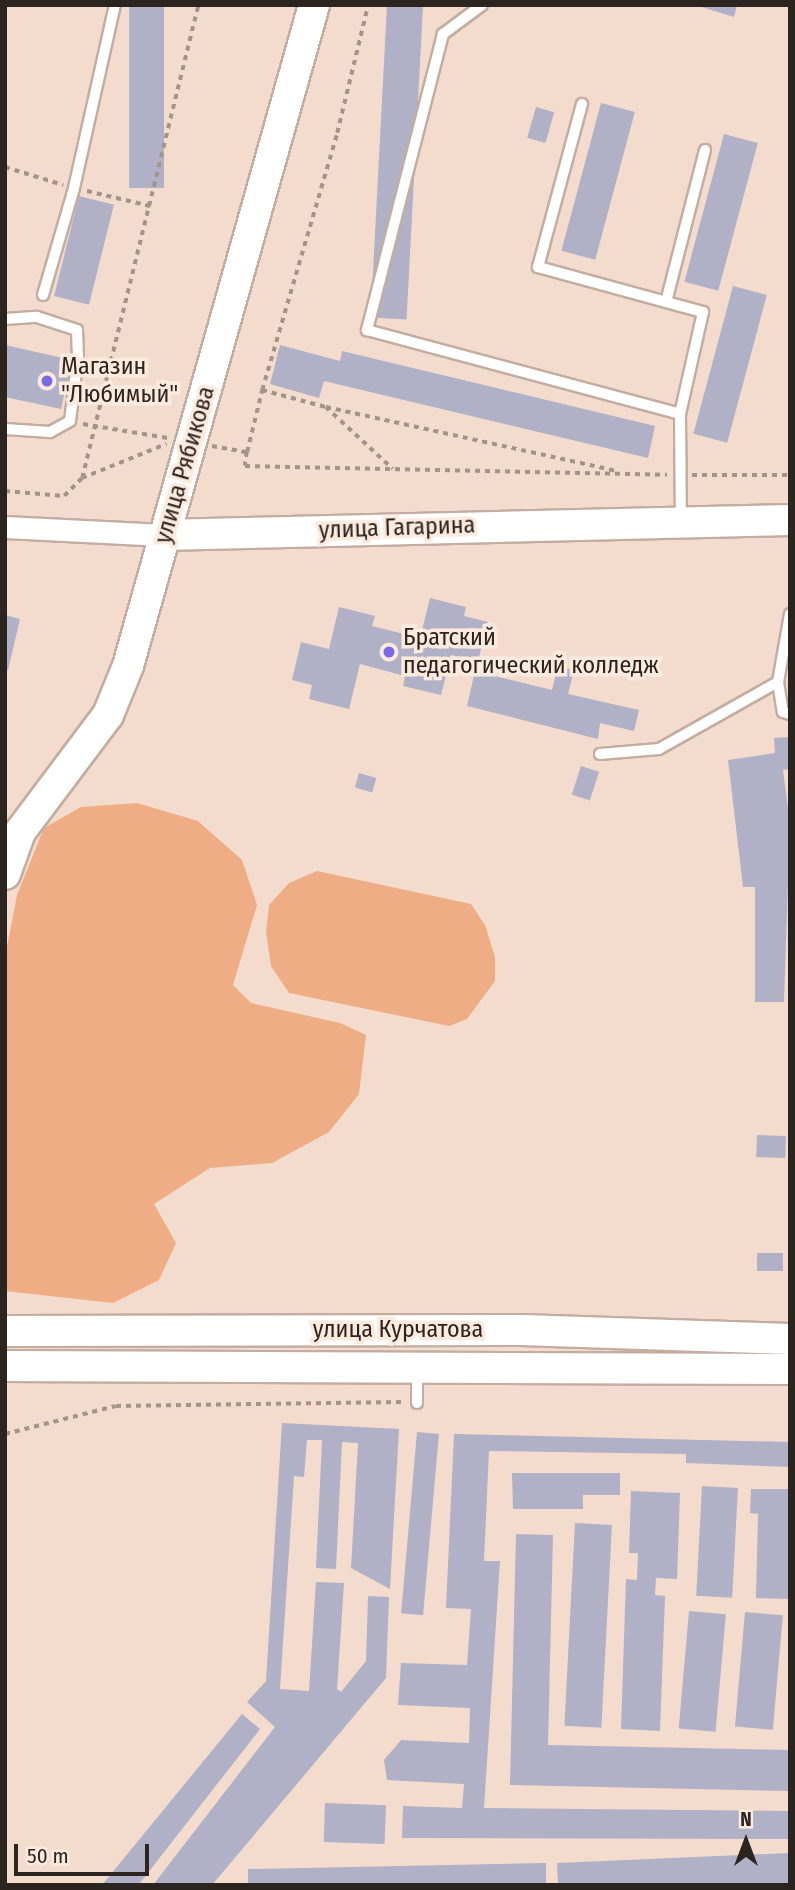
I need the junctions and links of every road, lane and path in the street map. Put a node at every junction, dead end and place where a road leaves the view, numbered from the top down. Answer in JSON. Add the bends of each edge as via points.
{"nodes":[{"id":1,"x":115,"y":5,"type":"edge"},
{"id":2,"x":198,"y":5,"type":"edge"},
{"id":3,"x":368,"y":5,"type":"edge"},
{"id":4,"x":482,"y":5,"type":"edge"},
{"id":5,"x":309,"y":13,"type":"edge"},
{"id":6,"x":582,"y":103,"type":"dead end"},
{"id":7,"x":705,"y":150,"type":"dead end"},
{"id":8,"x":43,"y":295,"type":"dead end"},
{"id":9,"x":666,"y":302,"type":"junction"},
{"id":10,"x":5,"y":319,"type":"edge"},
{"id":11,"x":262,"y":390,"type":"junction"},
{"id":12,"x":326,"y":407,"type":"junction"},
{"id":13,"x":680,"y":414,"type":"junction"},
{"id":14,"x":96,"y":426,"type":"junction"},
{"id":15,"x":5,"y":429,"type":"edge"},
{"id":16,"x":191,"y":442,"type":"junction"},
{"id":17,"x":247,"y":452,"type":"junction"},
{"id":18,"x":393,"y":468,"type":"junction"},
{"id":19,"x":629,"y":474,"type":"junction"},
{"id":20,"x":679,"y":475,"type":"junction"},
{"id":21,"x":790,"y":475,"type":"edge"},
{"id":22,"x":82,"y":478,"type":"junction"},
{"id":23,"x":5,"y":491,"type":"edge"},
{"id":24,"x":681,"y":520,"type":"junction"},
{"id":25,"x":790,"y":520,"type":"edge"},
{"id":26,"x":5,"y":527,"type":"edge"},
{"id":27,"x":164,"y":535,"type":"junction"},
{"id":28,"x":790,"y":614,"type":"edge"},
{"id":29,"x":778,"y":682,"type":"junction"},
{"id":30,"x":790,"y":714,"type":"edge"},
{"id":31,"x":600,"y":754,"type":"dead end"},
{"id":32,"x":5,"y":874,"type":"edge"},
{"id":33,"x":522,"y":1330,"type":"junction"},
{"id":34,"x":5,"y":1331,"type":"edge"},
{"id":35,"x":790,"y":1339,"type":"edge"},
{"id":36,"x":522,"y":1365,"type":"junction"},
{"id":37,"x":5,"y":1366,"type":"edge"},
{"id":38,"x":38,"y":1366,"type":"junction"},
{"id":39,"x":417,"y":1366,"type":"junction"},
{"id":40,"x":790,"y":1369,"type":"edge"},
{"id":41,"x":5,"y":1384,"type":"edge"},
{"id":42,"x":418,"y":1403,"type":"joint"},
{"id":43,"x":5,"y":1434,"type":"edge"}],
"edges":[{"from":1,"to":8,"type":"lane","via":[[74,188]]},
{"from":2,"to":14,"type":"path"},
{"from":3,"to":11,"type":"path","via":[[337,133]]},
{"from":4,"to":13,"type":"lane","via":[[443,34],[367,330]]},
{"from":5,"to":16,"type":"main road","name":"улица Рябикова","via":[[246,256]]},
{"from":6,"to":9,"type":"lane","via":[[538,267]]},
{"from":7,"to":9,"type":"lane"},
{"from":9,"to":13,"type":"lane","via":[[703,312]]},
{"from":10,"to":15,"type":"lane","via":[[37,317],[77,330],[78,356],[70,421],[50,432]]},
{"from":11,"to":12,"type":"path"},
{"from":11,"to":17,"type":"path"},
{"from":12,"to":18,"type":"path"},
{"from":12,"to":19,"type":"path"},
{"from":13,"to":20,"type":"lane"},
{"from":14,"to":22,"type":"path"},
{"from":14,"to":22,"type":"path","via":[[176,440]]},
{"from":16,"to":17,"type":"path"},
{"from":16,"to":27,"type":"main road","name":"улица Рябикова"},
{"from":17,"to":18,"type":"path","via":[[245,466]]},
{"from":18,"to":19,"type":"path"},
{"from":19,"to":20,"type":"path"},
{"from":20,"to":21,"type":"path"},
{"from":20,"to":24,"type":"lane"},
{"from":22,"to":23,"type":"path","via":[[64,496]]},
{"from":24,"to":25,"type":"main road","name":"улица Гагарина"},
{"from":24,"to":27,"type":"main road","name":"улица Гагарина"},
{"from":26,"to":27,"type":"street","name":"улица Гагарина"},
{"from":27,"to":32,"type":"main road","name":"улица Рябикова","via":[[128,666],[108,715],[20,832]]},
{"from":28,"to":29,"type":"lane"},
{"from":29,"to":30,"type":"lane","via":[[783,712]]},
{"from":29,"to":31,"type":"lane","via":[[659,749]]},
{"from":33,"to":34,"type":"main road","name":"улица Курчатова"},
{"from":33,"to":35,"type":"main road","name":"улица Курчатова"},
{"from":33,"to":36,"type":"main road"},
{"from":36,"to":39,"type":"main road"},
{"from":36,"to":40,"type":"main road"},
{"from":37,"to":38,"type":"main road"},
{"from":38,"to":39,"type":"main road"},
{"from":38,"to":41,"type":"street"},
{"from":39,"to":42,"type":"lane"},
{"from":42,"to":43,"type":"path","via":[[116,1406]]}]}
